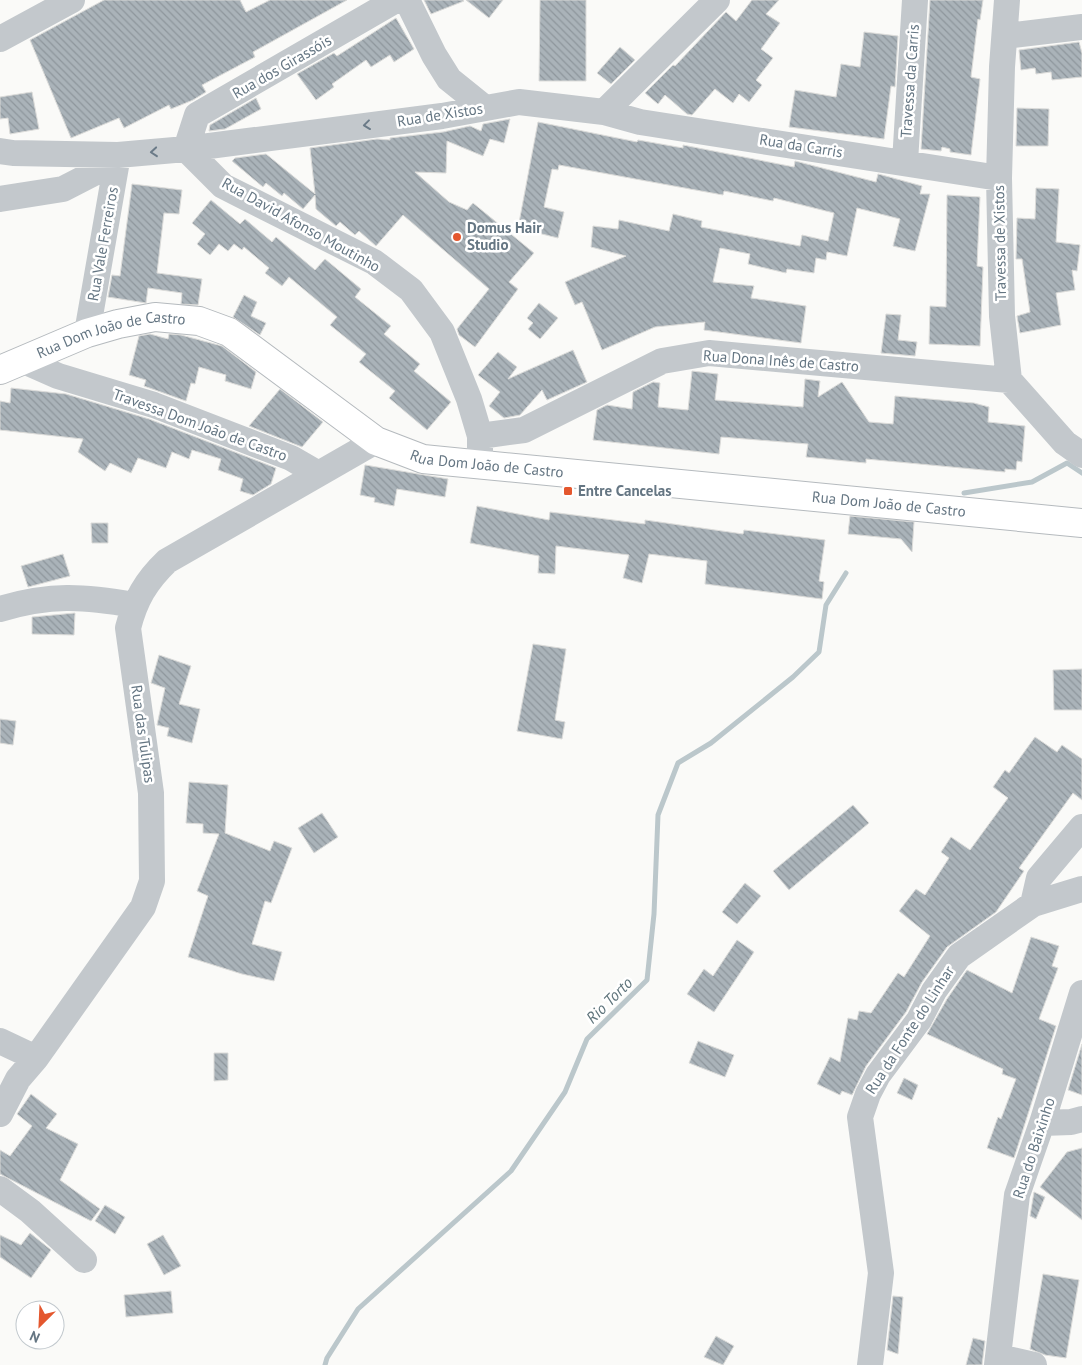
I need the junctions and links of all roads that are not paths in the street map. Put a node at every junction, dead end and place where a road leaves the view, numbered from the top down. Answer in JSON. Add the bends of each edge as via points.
{"nodes":[{"id":1,"x":72,"y":0,"type":"edge"},
{"id":2,"x":396,"y":0,"type":"edge"},
{"id":3,"x":407,"y":0,"type":"edge"},
{"id":4,"x":717,"y":0,"type":"edge"},
{"id":5,"x":915,"y":0,"type":"edge"},
{"id":6,"x":1007,"y":0,"type":"edge"},
{"id":7,"x":1082,"y":27,"type":"edge"},
{"id":8,"x":1004,"y":36,"type":"junction"},
{"id":9,"x":0,"y":39,"type":"edge"},
{"id":10,"x":485,"y":108,"type":"junction"},
{"id":11,"x":604,"y":112,"type":"junction"},
{"id":12,"x":186,"y":149,"type":"junction"},
{"id":13,"x":0,"y":151,"type":"edge"},
{"id":14,"x":118,"y":155,"type":"junction"},
{"id":15,"x":905,"y":162,"type":"junction"},
{"id":16,"x":999,"y":178,"type":"junction"},
{"id":17,"x":0,"y":200,"type":"edge"},
{"id":18,"x":87,"y":333,"type":"junction"},
{"id":19,"x":12,"y":365,"type":"edge"},
{"id":20,"x":1009,"y":380,"type":"junction"},
{"id":21,"x":480,"y":436,"type":"junction"},
{"id":22,"x":376,"y":441,"type":"junction"},
{"id":23,"x":1082,"y":455,"type":"edge"},
{"id":24,"x":480,"y":464,"type":"junction"},
{"id":25,"x":317,"y":473,"type":"junction"},
{"id":26,"x":1082,"y":523,"type":"edge"},
{"id":27,"x":134,"y":606,"type":"junction"},
{"id":28,"x":0,"y":608,"type":"edge"},
{"id":29,"x":1082,"y":827,"type":"edge"},
{"id":30,"x":1082,"y":889,"type":"edge"},
{"id":31,"x":1033,"y":904,"type":"junction"},
{"id":32,"x":1082,"y":993,"type":"edge"},
{"id":33,"x":0,"y":1041,"type":"edge"},
{"id":34,"x":36,"y":1058,"type":"junction"},
{"id":35,"x":0,"y":1114,"type":"edge"},
{"id":36,"x":1082,"y":1119,"type":"edge"},
{"id":37,"x":1042,"y":1123,"type":"junction"},
{"id":38,"x":0,"y":1189,"type":"edge"},
{"id":39,"x":84,"y":1260,"type":"dead end"},
{"id":40,"x":998,"y":1361,"type":"edge"},
{"id":41,"x":870,"y":1365,"type":"edge"},
{"id":42,"x":1034,"y":1365,"type":"edge"}],
"edges":[{"from":1,"to":9,"type":"street"},
{"from":2,"to":12,"type":"street","name":"Rua dos Girassóis","via":[[197,115]]},
{"from":3,"to":10,"type":"street","via":[[449,79]]},
{"from":4,"to":11,"type":"street"},
{"from":5,"to":15,"type":"street","name":"Travessa da Carris"},
{"from":6,"to":8,"type":"street","name":"Travessa de Xistos"},
{"from":7,"to":8,"type":"street"},
{"from":8,"to":16,"type":"street","name":"Travessa de Xistos"},
{"from":10,"to":11,"type":"street","name":"Rua de Xistos","via":[[519,102]]},
{"from":10,"to":12,"type":"street","name":"Rua de Xistos","one_way":true},
{"from":11,"to":15,"type":"street","name":"Rua da Carris","via":[[640,122]]},
{"from":12,"to":14,"type":"street","name":"Rua de Xistos","one_way":true},
{"from":12,"to":21,"type":"street","name":"Rua David Afonso Moutinho","via":[[223,186],[374,262],[412,290],[442,332]]},
{"from":13,"to":14,"type":"street","name":"Rua de Xistos"},
{"from":14,"to":17,"type":"street","via":[[96,172],[63,189]]},
{"from":14,"to":18,"type":"street","name":"Rua Vale Ferreiros"},
{"from":15,"to":16,"type":"street","name":"Rua da Carris"},
{"from":16,"to":20,"type":"street","name":"Travessa de Xistos","via":[[1002,316]]},
{"from":18,"to":19,"type":"main road","name":"Rua Dom João de Castro"},
{"from":18,"to":22,"type":"main road","name":"Rua Dom João de Castro","via":[[155,317],[199,321],[229,332]]},
{"from":19,"to":25,"type":"street","name":"Travessa Dom João de Castro","via":[[154,405],[291,458]]},
{"from":20,"to":21,"type":"street","name":"Rua Dona Inês de Castro","via":[[709,353],[662,361],[524,430]]},
{"from":20,"to":23,"type":"street","via":[[1065,443]]},
{"from":21,"to":24,"type":"street","name":"Rua David Afonso Moutinho"},
{"from":22,"to":24,"type":"main road","name":"Rua Dom João de Castro","via":[[423,459]]},
{"from":22,"to":25,"type":"street","name":"Rua das Tulipas"},
{"from":24,"to":26,"type":"main road","name":"Rua Dom João de Castro"},
{"from":25,"to":27,"type":"street","name":"Rua das Tulipas","via":[[166,561],[145,584]]},
{"from":27,"to":28,"type":"street","via":[[62,596],[27,600]]},
{"from":27,"to":34,"type":"street","name":"Rua das Tulipas","via":[[128,628],[151,793],[152,881],[143,908]]},
{"from":29,"to":31,"type":"street","via":[[1040,878]]},
{"from":30,"to":31,"type":"street","name":"Rua da Fonte do Linhar"},
{"from":31,"to":41,"type":"street","name":"Rua da Fonte do Linhar","via":[[958,956],[868,1094],[860,1117],[881,1273]]},
{"from":32,"to":37,"type":"street","name":"Rua do Baixinho"},
{"from":33,"to":34,"type":"street"},
{"from":34,"to":35,"type":"street","name":"Rua das Tulipas","via":[[18,1079]]},
{"from":36,"to":37,"type":"street"},
{"from":37,"to":40,"type":"street","name":"Rua do Baixinho","via":[[1017,1195]]},
{"from":38,"to":39,"type":"street","via":[[30,1211]]},
{"from":40,"to":42,"type":"street"}]}
